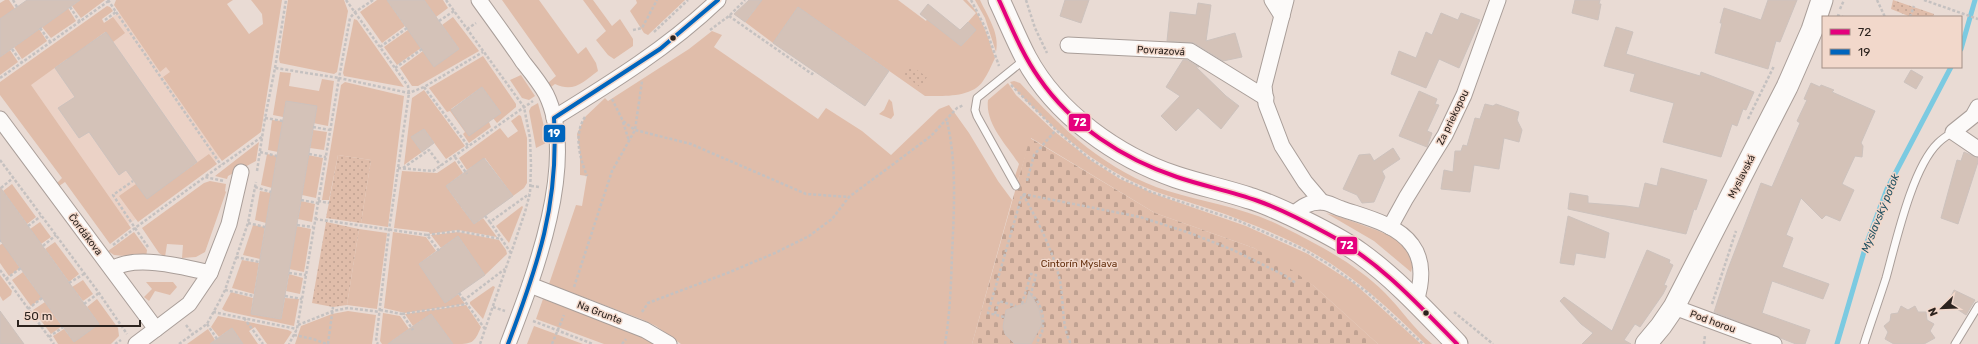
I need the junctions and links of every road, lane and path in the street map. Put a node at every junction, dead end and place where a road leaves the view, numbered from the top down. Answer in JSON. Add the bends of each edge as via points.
{"nodes":[{"id":1,"x":13,"y":0,"type":"edge"},
{"id":2,"x":109,"y":0,"type":"edge"},
{"id":3,"x":286,"y":0,"type":"edge"},
{"id":4,"x":346,"y":0,"type":"edge"},
{"id":5,"x":373,"y":0,"type":"edge"},
{"id":6,"x":446,"y":0,"type":"edge"},
{"id":7,"x":479,"y":0,"type":"edge"},
{"id":8,"x":657,"y":0,"type":"edge"},
{"id":9,"x":688,"y":0,"type":"edge"},
{"id":10,"x":718,"y":0,"type":"edge"},
{"id":11,"x":999,"y":0,"type":"edge"},
{"id":12,"x":1272,"y":0,"type":"edge"},
{"id":13,"x":1286,"y":0,"type":"edge"},
{"id":14,"x":1498,"y":0,"type":"edge"},
{"id":15,"x":1822,"y":0,"type":"edge"},
{"id":16,"x":1877,"y":0,"type":"edge"},
{"id":17,"x":1924,"y":0,"type":"edge"},
{"id":18,"x":1914,"y":6,"type":"dead end"},
{"id":19,"x":17,"y":7,"type":"dead end"},
{"id":20,"x":70,"y":7,"type":"dead end"},
{"id":21,"x":454,"y":11,"type":"junction"},
{"id":22,"x":116,"y":12,"type":"junction"},
{"id":23,"x":355,"y":12,"type":"junction"},
{"id":24,"x":1838,"y":14,"type":"dead end"},
{"id":25,"x":729,"y":16,"type":"dead end"},
{"id":26,"x":1282,"y":16,"type":"junction"},
{"id":27,"x":1841,"y":16,"type":"edge"},
{"id":28,"x":1885,"y":16,"type":"edge"},
{"id":29,"x":1910,"y":16,"type":"edge"},
{"id":30,"x":1978,"y":19,"type":"edge"},
{"id":31,"x":105,"y":20,"type":"dead end"},
{"id":32,"x":440,"y":21,"type":"dead end"},
{"id":33,"x":80,"y":22,"type":"junction"},
{"id":34,"x":40,"y":28,"type":"dead end"},
{"id":35,"x":407,"y":28,"type":"dead end"},
{"id":36,"x":633,"y":30,"type":"dead end"},
{"id":37,"x":652,"y":33,"type":"dead end"},
{"id":38,"x":51,"y":42,"type":"junction"},
{"id":39,"x":1068,"y":45,"type":"dead end"},
{"id":40,"x":380,"y":47,"type":"junction"},
{"id":41,"x":12,"y":49,"type":"dead end"},
{"id":42,"x":422,"y":49,"type":"dead end"},
{"id":43,"x":483,"y":52,"type":"junction"},
{"id":44,"x":1026,"y":58,"type":"junction"},
{"id":45,"x":22,"y":63,"type":"junction"},
{"id":46,"x":275,"y":68,"type":"junction"},
{"id":47,"x":395,"y":68,"type":"junction"},
{"id":48,"x":814,"y":71,"type":"dead end"},
{"id":49,"x":643,"y":76,"type":"dead end"},
{"id":50,"x":0,"y":78,"type":"edge"},
{"id":51,"x":338,"y":78,"type":"junction"},
{"id":52,"x":424,"y":87,"type":"junction"},
{"id":53,"x":409,"y":93,"type":"junction"},
{"id":54,"x":977,"y":98,"type":"junction"},
{"id":55,"x":1266,"y":98,"type":"junction"},
{"id":56,"x":607,"y":100,"type":"dead end"},
{"id":57,"x":524,"y":107,"type":"junction"},
{"id":58,"x":1978,"y":107,"type":"edge"},
{"id":59,"x":588,"y":113,"type":"dead end"},
{"id":60,"x":265,"y":118,"type":"junction"},
{"id":61,"x":554,"y":118,"type":"junction"},
{"id":62,"x":0,"y":119,"type":"edge"},
{"id":63,"x":283,"y":121,"type":"dead end"},
{"id":64,"x":623,"y":121,"type":"junction"},
{"id":65,"x":947,"y":121,"type":"junction"},
{"id":66,"x":313,"y":127,"type":"dead end"},
{"id":67,"x":330,"y":130,"type":"junction"},
{"id":68,"x":635,"y":130,"type":"junction"},
{"id":69,"x":1056,"y":130,"type":"dead end"},
{"id":70,"x":1953,"y":132,"type":"junction"},
{"id":71,"x":262,"y":136,"type":"junction"},
{"id":72,"x":629,"y":141,"type":"junction"},
{"id":73,"x":469,"y":147,"type":"junction"},
{"id":74,"x":1978,"y":149,"type":"edge"},
{"id":75,"x":260,"y":152,"type":"junction"},
{"id":76,"x":309,"y":154,"type":"dead end"},
{"id":77,"x":277,"y":156,"type":"dead end"},
{"id":78,"x":326,"y":157,"type":"junction"},
{"id":79,"x":455,"y":157,"type":"junction"},
{"id":80,"x":0,"y":160,"type":"edge"},
{"id":81,"x":221,"y":165,"type":"junction"},
{"id":82,"x":441,"y":166,"type":"junction"},
{"id":83,"x":398,"y":168,"type":"junction"},
{"id":84,"x":403,"y":169,"type":"junction"},
{"id":85,"x":257,"y":173,"type":"dead end"},
{"id":86,"x":467,"y":174,"type":"dead end"},
{"id":87,"x":587,"y":176,"type":"dead end"},
{"id":88,"x":205,"y":177,"type":"junction"},
{"id":89,"x":14,"y":178,"type":"junction"},
{"id":90,"x":240,"y":178,"type":"junction"},
{"id":91,"x":134,"y":180,"type":"dead end"},
{"id":92,"x":256,"y":180,"type":"dead end"},
{"id":93,"x":1016,"y":186,"type":"dead end"},
{"id":94,"x":1025,"y":186,"type":"dead end"},
{"id":95,"x":1,"y":188,"type":"edge"},
{"id":96,"x":255,"y":188,"type":"junction"},
{"id":97,"x":271,"y":192,"type":"dead end"},
{"id":98,"x":1023,"y":193,"type":"junction"},
{"id":99,"x":530,"y":194,"type":"junction"},
{"id":100,"x":849,"y":197,"type":"junction"},
{"id":101,"x":301,"y":200,"type":"dead end"},
{"id":102,"x":318,"y":202,"type":"junction"},
{"id":103,"x":1322,"y":202,"type":"junction"},
{"id":104,"x":329,"y":203,"type":"dead end"},
{"id":105,"x":1292,"y":215,"type":"junction"},
{"id":106,"x":41,"y":216,"type":"junction"},
{"id":107,"x":485,"y":216,"type":"dead end"},
{"id":108,"x":315,"y":218,"type":"junction"},
{"id":109,"x":490,"y":222,"type":"junction"},
{"id":110,"x":248,"y":223,"type":"junction"},
{"id":111,"x":297,"y":224,"type":"dead end"},
{"id":112,"x":28,"y":226,"type":"dead end"},
{"id":113,"x":1738,"y":226,"type":"dead end"},
{"id":114,"x":266,"y":227,"type":"dead end"},
{"id":115,"x":1390,"y":227,"type":"junction"},
{"id":116,"x":135,"y":228,"type":"junction"},
{"id":117,"x":313,"y":228,"type":"junction"},
{"id":118,"x":389,"y":230,"type":"junction"},
{"id":119,"x":56,"y":235,"type":"junction"},
{"id":120,"x":427,"y":235,"type":"junction"},
{"id":121,"x":501,"y":239,"type":"junction"},
{"id":122,"x":43,"y":246,"type":"dead end"},
{"id":123,"x":440,"y":252,"type":"dead end"},
{"id":124,"x":511,"y":253,"type":"junction"},
{"id":125,"x":100,"y":254,"type":"junction"},
{"id":126,"x":236,"y":257,"type":"junction"},
{"id":127,"x":259,"y":262,"type":"dead end"},
{"id":128,"x":152,"y":264,"type":"junction"},
{"id":129,"x":21,"y":268,"type":"dead end"},
{"id":130,"x":112,"y":269,"type":"junction"},
{"id":131,"x":505,"y":269,"type":"junction"},
{"id":132,"x":0,"y":270,"type":"edge"},
{"id":133,"x":84,"y":273,"type":"junction"},
{"id":134,"x":210,"y":273,"type":"junction"},
{"id":135,"x":289,"y":273,"type":"dead end"},
{"id":136,"x":306,"y":275,"type":"junction"},
{"id":137,"x":6,"y":279,"type":"junction"},
{"id":138,"x":69,"y":283,"type":"dead end"},
{"id":139,"x":1296,"y":284,"type":"dead end"},
{"id":140,"x":530,"y":285,"type":"junction"},
{"id":141,"x":225,"y":290,"type":"junction"},
{"id":142,"x":99,"y":293,"type":"junction"},
{"id":143,"x":459,"y":293,"type":"dead end"},
{"id":144,"x":254,"y":296,"type":"dead end"},
{"id":145,"x":285,"y":296,"type":"dead end"},
{"id":146,"x":42,"y":298,"type":"dead end"},
{"id":147,"x":302,"y":299,"type":"junction"},
{"id":148,"x":464,"y":300,"type":"junction"},
{"id":149,"x":569,"y":300,"type":"junction"},
{"id":150,"x":1416,"y":301,"type":"junction"},
{"id":151,"x":84,"y":304,"type":"dead end"},
{"id":152,"x":468,"y":304,"type":"junction"},
{"id":153,"x":1022,"y":304,"type":"dead end"},
{"id":154,"x":1016,"y":306,"type":"dead end"},
{"id":155,"x":1978,"y":306,"type":"edge"},
{"id":156,"x":333,"y":307,"type":"dead end"},
{"id":157,"x":493,"y":307,"type":"junction"},
{"id":158,"x":1674,"y":307,"type":"junction"},
{"id":159,"x":28,"y":309,"type":"junction"},
{"id":160,"x":332,"y":311,"type":"junction"},
{"id":161,"x":380,"y":311,"type":"junction"},
{"id":162,"x":213,"y":312,"type":"junction"},
{"id":163,"x":402,"y":314,"type":"junction"},
{"id":164,"x":995,"y":314,"type":"junction"},
{"id":165,"x":518,"y":316,"type":"junction"},
{"id":166,"x":1004,"y":317,"type":"dead end"},
{"id":167,"x":244,"y":318,"type":"junction"},
{"id":168,"x":1708,"y":319,"type":"junction"},
{"id":169,"x":207,"y":324,"type":"junction"},
{"id":170,"x":298,"y":325,"type":"junction"},
{"id":171,"x":634,"y":326,"type":"junction"},
{"id":172,"x":63,"y":327,"type":"dead end"},
{"id":173,"x":156,"y":329,"type":"junction"},
{"id":174,"x":297,"y":329,"type":"junction"},
{"id":175,"x":413,"y":330,"type":"dead end"},
{"id":176,"x":485,"y":330,"type":"junction"},
{"id":177,"x":558,"y":331,"type":"junction"},
{"id":178,"x":294,"y":335,"type":"junction"},
{"id":179,"x":49,"y":338,"type":"junction"},
{"id":180,"x":217,"y":339,"type":"dead end"},
{"id":181,"x":133,"y":342,"type":"edge"},
{"id":182,"x":1032,"y":342,"type":"dead end"},
{"id":183,"x":376,"y":343,"type":"edge"},
{"id":184,"x":54,"y":344,"type":"edge"},
{"id":185,"x":178,"y":344,"type":"edge"},
{"id":186,"x":263,"y":344,"type":"edge"},
{"id":187,"x":289,"y":344,"type":"edge"},
{"id":188,"x":327,"y":344,"type":"edge"},
{"id":189,"x":480,"y":344,"type":"edge"},
{"id":190,"x":508,"y":344,"type":"edge"},
{"id":191,"x":552,"y":344,"type":"edge"},
{"id":192,"x":593,"y":344,"type":"edge"},
{"id":193,"x":622,"y":344,"type":"edge"},
{"id":194,"x":669,"y":344,"type":"edge"},
{"id":195,"x":945,"y":344,"type":"edge"},
{"id":196,"x":1036,"y":344,"type":"edge"},
{"id":197,"x":1071,"y":344,"type":"edge"},
{"id":198,"x":1457,"y":344,"type":"edge"},
{"id":199,"x":1646,"y":344,"type":"edge"},
{"id":200,"x":1704,"y":344,"type":"edge"},
{"id":201,"x":1774,"y":344,"type":"edge"},
{"id":202,"x":1864,"y":344,"type":"edge"},
{"id":203,"x":1955,"y":344,"type":"edge"}],
"edges":[{"from":1,"to":19,"type":"path"},
{"from":2,"to":22,"type":"path"},
{"from":2,"to":33,"type":"path"},
{"from":3,"to":46,"type":"path"},
{"from":4,"to":23,"type":"path"},
{"from":5,"to":23,"type":"path"},
{"from":6,"to":21,"type":"path"},
{"from":7,"to":61,"type":"street","via":[[542,88]]},
{"from":8,"to":36,"type":"path","via":[[642,28]]},
{"from":9,"to":37,"type":"path"},
{"from":10,"to":61,"type":"street","via":[[686,29],[650,56]]},
{"from":11,"to":44,"type":"street"},
{"from":12,"to":26,"type":"street"},
{"from":13,"to":26,"type":"street"},
{"from":14,"to":115,"type":"street","name":"Za priekopou","via":[[1464,95],[1445,135]]},
{"from":15,"to":158,"type":"street","name":"Myslavská","via":[[1812,30],[1787,86]]},
{"from":16,"to":28,"type":"path"},
{"from":17,"to":30,"type":"path"},
{"from":18,"to":29,"type":"path"},
{"from":20,"to":33,"type":"path"},
{"from":21,"to":32,"type":"path"},
{"from":21,"to":43,"type":"path"},
{"from":22,"to":31,"type":"path"},
{"from":22,"to":81,"type":"path"},
{"from":23,"to":40,"type":"path"},
{"from":23,"to":51,"type":"path","via":[[350,18]]},
{"from":24,"to":27,"type":"path"},
{"from":25,"to":48,"type":"path","via":[[812,74]]},
{"from":26,"to":55,"type":"street","via":[[1264,86]]},
{"from":33,"to":38,"type":"path"},
{"from":34,"to":38,"type":"path"},
{"from":35,"to":40,"type":"path"},
{"from":38,"to":45,"type":"path"},
{"from":39,"to":55,"type":"street","name":"Povrazová","via":[[1190,51]]},
{"from":40,"to":47,"type":"path"},
{"from":41,"to":45,"type":"path"},
{"from":42,"to":47,"type":"path"},
{"from":43,"to":52,"type":"path"},
{"from":43,"to":57,"type":"path"},
{"from":44,"to":54,"type":"lane"},
{"from":44,"to":105,"type":"street","via":[[1048,90],[1074,117],[1098,138],[1120,152],[1177,178],[1250,198]]},
{"from":45,"to":50,"type":"path"},
{"from":46,"to":51,"type":"path"},
{"from":46,"to":60,"type":"path"},
{"from":47,"to":53,"type":"path","via":[[408,86]]},
{"from":49,"to":68,"type":"path"},
{"from":51,"to":53,"type":"path"},
{"from":51,"to":67,"type":"path"},
{"from":52,"to":53,"type":"path"},
{"from":52,"to":73,"type":"path"},
{"from":53,"to":83,"type":"path"},
{"from":54,"to":65,"type":"path","via":[[957,108]]},
{"from":54,"to":93,"type":"lane","via":[[977,116]]},
{"from":55,"to":103,"type":"street","via":[[1282,146],[1305,182]]},
{"from":56,"to":64,"type":"path","via":[[611,97]]},
{"from":57,"to":73,"type":"path"},
{"from":57,"to":99,"type":"path","via":[[530,138]]},
{"from":58,"to":70,"type":"street","via":[[1973,116]]},
{"from":59,"to":87,"type":"path","via":[[578,135],[580,158]]},
{"from":60,"to":63,"type":"path"},
{"from":60,"to":71,"type":"path"},
{"from":61,"to":140,"type":"street","via":[[556,151],[553,200]]},
{"from":62,"to":125,"type":"street","name":"Čordákova"},
{"from":64,"to":68,"type":"path"},
{"from":64,"to":72,"type":"path"},
{"from":65,"to":100,"type":"path","via":[[931,136]]},
{"from":65,"to":195,"type":"path","via":[[951,138],[954,218],[950,315]]},
{"from":66,"to":67,"type":"path"},
{"from":67,"to":78,"type":"path"},
{"from":68,"to":72,"type":"path"},
{"from":68,"to":100,"type":"path","via":[[691,144],[806,194]]},
{"from":69,"to":94,"type":"path","via":[[1034,155]]},
{"from":70,"to":74,"type":"street"},
{"from":70,"to":202,"type":"lane","via":[[1938,142],[1918,175],[1904,211]]},
{"from":71,"to":75,"type":"path"},
{"from":71,"to":81,"type":"path"},
{"from":72,"to":149,"type":"path","via":[[612,171]]},
{"from":73,"to":79,"type":"path"},
{"from":75,"to":77,"type":"path"},
{"from":75,"to":85,"type":"path"},
{"from":76,"to":78,"type":"path"},
{"from":78,"to":102,"type":"path"},
{"from":79,"to":82,"type":"path"},
{"from":79,"to":86,"type":"path"},
{"from":80,"to":89,"type":"path"},
{"from":81,"to":88,"type":"path"},
{"from":82,"to":84,"type":"path","via":[[433,171]]},
{"from":82,"to":84,"type":"path","via":[[429,150]]},
{"from":83,"to":84,"type":"path"},
{"from":83,"to":118,"type":"path"},
{"from":88,"to":90,"type":"path"},
{"from":88,"to":116,"type":"path"},
{"from":89,"to":95,"type":"path"},
{"from":89,"to":106,"type":"path"},
{"from":90,"to":96,"type":"path"},
{"from":90,"to":134,"type":"street","via":[[229,224]]},
{"from":91,"to":116,"type":"path","via":[[113,195]]},
{"from":92,"to":96,"type":"path"},
{"from":96,"to":97,"type":"path"},
{"from":96,"to":110,"type":"path"},
{"from":98,"to":139,"type":"path","via":[[1140,217],[1190,233],[1233,250],[1284,275]]},
{"from":98,"to":164,"type":"path","via":[[988,312]]},
{"from":98,"to":197,"type":"path","via":[[1044,233],[1055,262],[1064,304],[1067,337]]},
{"from":99,"to":109,"type":"path"},
{"from":99,"to":124,"type":"path"},
{"from":100,"to":171,"type":"path","via":[[832,219],[809,236],[730,272],[648,303]]},
{"from":101,"to":102,"type":"path"},
{"from":102,"to":104,"type":"path"},
{"from":102,"to":108,"type":"path"},
{"from":103,"to":105,"type":"street","via":[[1304,204]]},
{"from":103,"to":115,"type":"street"},
{"from":105,"to":150,"type":"street","via":[[1360,252]]},
{"from":106,"to":112,"type":"path"},
{"from":106,"to":119,"type":"path"},
{"from":107,"to":109,"type":"path"},
{"from":108,"to":117,"type":"path"},
{"from":108,"to":118,"type":"path"},
{"from":109,"to":121,"type":"path"},
{"from":110,"to":114,"type":"path"},
{"from":110,"to":126,"type":"path"},
{"from":111,"to":117,"type":"path"},
{"from":113,"to":168,"type":"path"},
{"from":115,"to":150,"type":"street","via":[[1412,244],[1419,259],[1421,268]]},
{"from":116,"to":125,"type":"path"},
{"from":116,"to":128,"type":"path","via":[[150,250]]},
{"from":117,"to":136,"type":"path"},
{"from":118,"to":120,"type":"path"},
{"from":118,"to":161,"type":"path"},
{"from":119,"to":122,"type":"path"},
{"from":119,"to":133,"type":"path"},
{"from":120,"to":121,"type":"path","via":[[458,231]]},
{"from":120,"to":123,"type":"path"},
{"from":121,"to":124,"type":"path"},
{"from":124,"to":131,"type":"path"},
{"from":125,"to":130,"type":"street","name":"Čordákova"},
{"from":126,"to":127,"type":"path"},
{"from":126,"to":141,"type":"path"},
{"from":128,"to":130,"type":"street","via":[[120,264]]},
{"from":128,"to":134,"type":"street","via":[[176,265]]},
{"from":129,"to":137,"type":"path"},
{"from":130,"to":173,"type":"street","name":"Čordákova"},
{"from":131,"to":148,"type":"path"},
{"from":131,"to":157,"type":"path"},
{"from":132,"to":137,"type":"path"},
{"from":133,"to":138,"type":"path"},
{"from":133,"to":142,"type":"path"},
{"from":134,"to":173,"type":"street","via":[[190,304]]},
{"from":135,"to":136,"type":"path"},
{"from":136,"to":147,"type":"path"},
{"from":137,"to":159,"type":"path"},
{"from":140,"to":149,"type":"street","name":"Na Grunte"},
{"from":140,"to":165,"type":"street"},
{"from":141,"to":144,"type":"path"},
{"from":141,"to":162,"type":"path"},
{"from":142,"to":151,"type":"path"},
{"from":142,"to":181,"type":"path"},
{"from":143,"to":148,"type":"path"},
{"from":145,"to":147,"type":"path"},
{"from":146,"to":159,"type":"path"},
{"from":147,"to":170,"type":"path"},
{"from":148,"to":152,"type":"path"},
{"from":149,"to":171,"type":"street","name":"Na Grunte"},
{"from":149,"to":177,"type":"path"},
{"from":150,"to":198,"type":"street"},
{"from":152,"to":163,"type":"path"},
{"from":152,"to":176,"type":"path"},
{"from":153,"to":196,"type":"path","via":[[1031,274],[1036,275],[1030,294],[1038,301],[1043,317],[1041,334]]},
{"from":154,"to":164,"type":"path","via":[[998,301]]},
{"from":155,"to":203,"type":"lane"},
{"from":156,"to":160,"type":"path"},
{"from":157,"to":165,"type":"path"},
{"from":157,"to":176,"type":"path"},
{"from":158,"to":168,"type":"street","name":"Pod horou"},
{"from":158,"to":199,"type":"street","name":"Myslavská"},
{"from":159,"to":179,"type":"path"},
{"from":160,"to":161,"type":"path","via":[[348,308]]},
{"from":160,"to":170,"type":"path"},
{"from":160,"to":188,"type":"path"},
{"from":161,"to":163,"type":"path"},
{"from":161,"to":183,"type":"path"},
{"from":162,"to":167,"type":"path"},
{"from":162,"to":169,"type":"path"},
{"from":163,"to":175,"type":"path"},
{"from":164,"to":166,"type":"path"},
{"from":165,"to":177,"type":"path"},
{"from":165,"to":190,"type":"street"},
{"from":167,"to":174,"type":"path"},
{"from":167,"to":186,"type":"path"},
{"from":168,"to":200,"type":"path"},
{"from":168,"to":201,"type":"street","name":"Pod horou"},
{"from":169,"to":180,"type":"path"},
{"from":169,"to":185,"type":"path"},
{"from":170,"to":174,"type":"path"},
{"from":171,"to":193,"type":"path"},
{"from":171,"to":194,"type":"street","name":"Na Grunte"},
{"from":172,"to":179,"type":"path"},
{"from":173,"to":181,"type":"street"},
{"from":174,"to":178,"type":"path"},
{"from":176,"to":189,"type":"path"},
{"from":177,"to":191,"type":"path"},
{"from":177,"to":192,"type":"path"},
{"from":178,"to":187,"type":"path"},
{"from":178,"to":188,"type":"path"},
{"from":179,"to":184,"type":"path"},
{"from":182,"to":196,"type":"path"}]}
